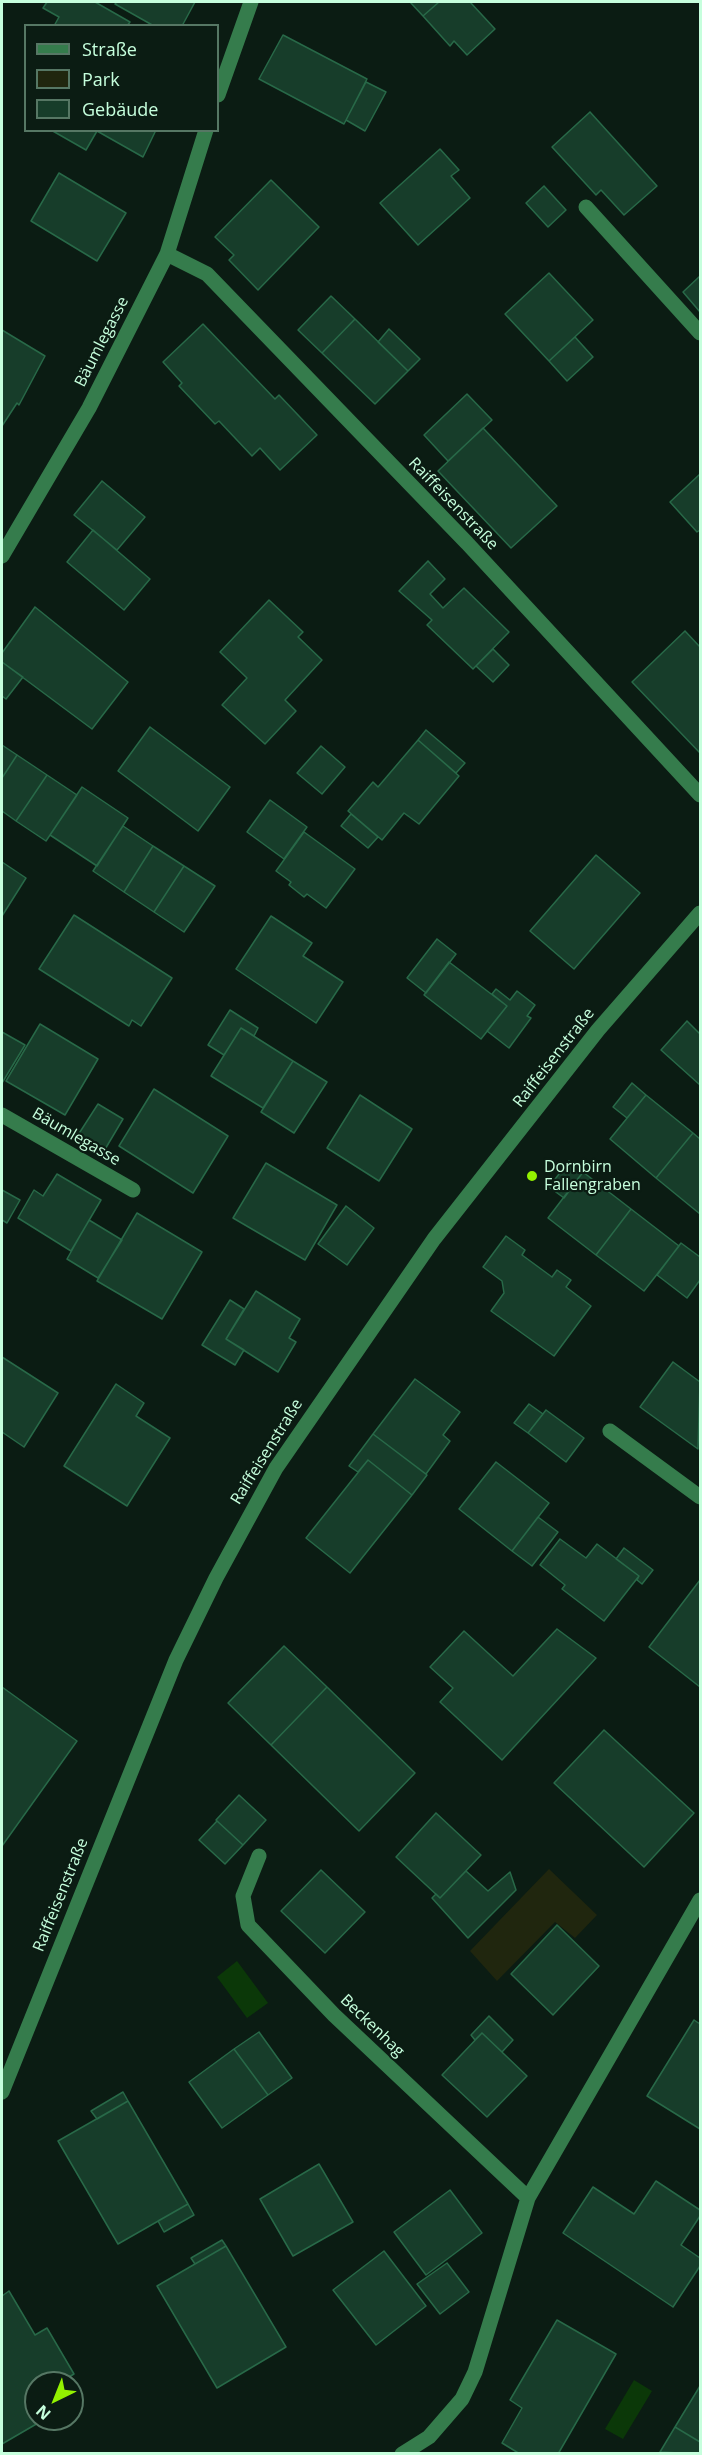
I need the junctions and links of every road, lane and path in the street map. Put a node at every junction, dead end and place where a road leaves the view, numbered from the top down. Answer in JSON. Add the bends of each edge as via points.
{"nodes":[{"id":1,"x":251,"y":2,"type":"edge"},
{"id":2,"x":219,"y":91,"type":"edge"},
{"id":3,"x":205,"y":132,"type":"edge"},
{"id":4,"x":586,"y":207,"type":"dead end"},
{"id":5,"x":167,"y":254,"type":"junction"},
{"id":6,"x":700,"y":333,"type":"edge"},
{"id":7,"x":2,"y":556,"type":"edge"},
{"id":8,"x":700,"y":795,"type":"edge"},
{"id":9,"x":700,"y":913,"type":"edge"},
{"id":10,"x":2,"y":1115,"type":"edge"},
{"id":11,"x":133,"y":1190,"type":"dead end"},
{"id":12,"x":610,"y":1431,"type":"dead end"},
{"id":13,"x":700,"y":1497,"type":"edge"},
{"id":14,"x":259,"y":1856,"type":"dead end"},
{"id":15,"x":700,"y":1900,"type":"edge"},
{"id":16,"x":2,"y":2092,"type":"edge"},
{"id":17,"x":528,"y":2198,"type":"junction"},
{"id":18,"x":402,"y":2454,"type":"edge"}],
"edges":[{"from":1,"to":2,"type":"street"},
{"from":3,"to":5,"type":"street","name":"Bäumlegasse"},
{"from":4,"to":6,"type":"street"},
{"from":5,"to":7,"type":"street","name":"Bäumlegasse","via":[[88,408]]},
{"from":5,"to":8,"type":"street","name":"Raiffeisenstraße","via":[[207,274],[467,543]]},
{"from":9,"to":16,"type":"street","name":"Raiffeisenstraße","via":[[598,1030],[434,1239],[276,1468],[176,1660]]},
{"from":10,"to":11,"type":"street","name":"Bäumlegasse"},
{"from":12,"to":13,"type":"street"},
{"from":14,"to":17,"type":"street","name":"Beckenhag","via":[[243,1896],[248,1925],[334,2015]]},
{"from":15,"to":17,"type":"street"},
{"from":17,"to":18,"type":"street","via":[[475,2372],[462,2399],[429,2437]]}]}
